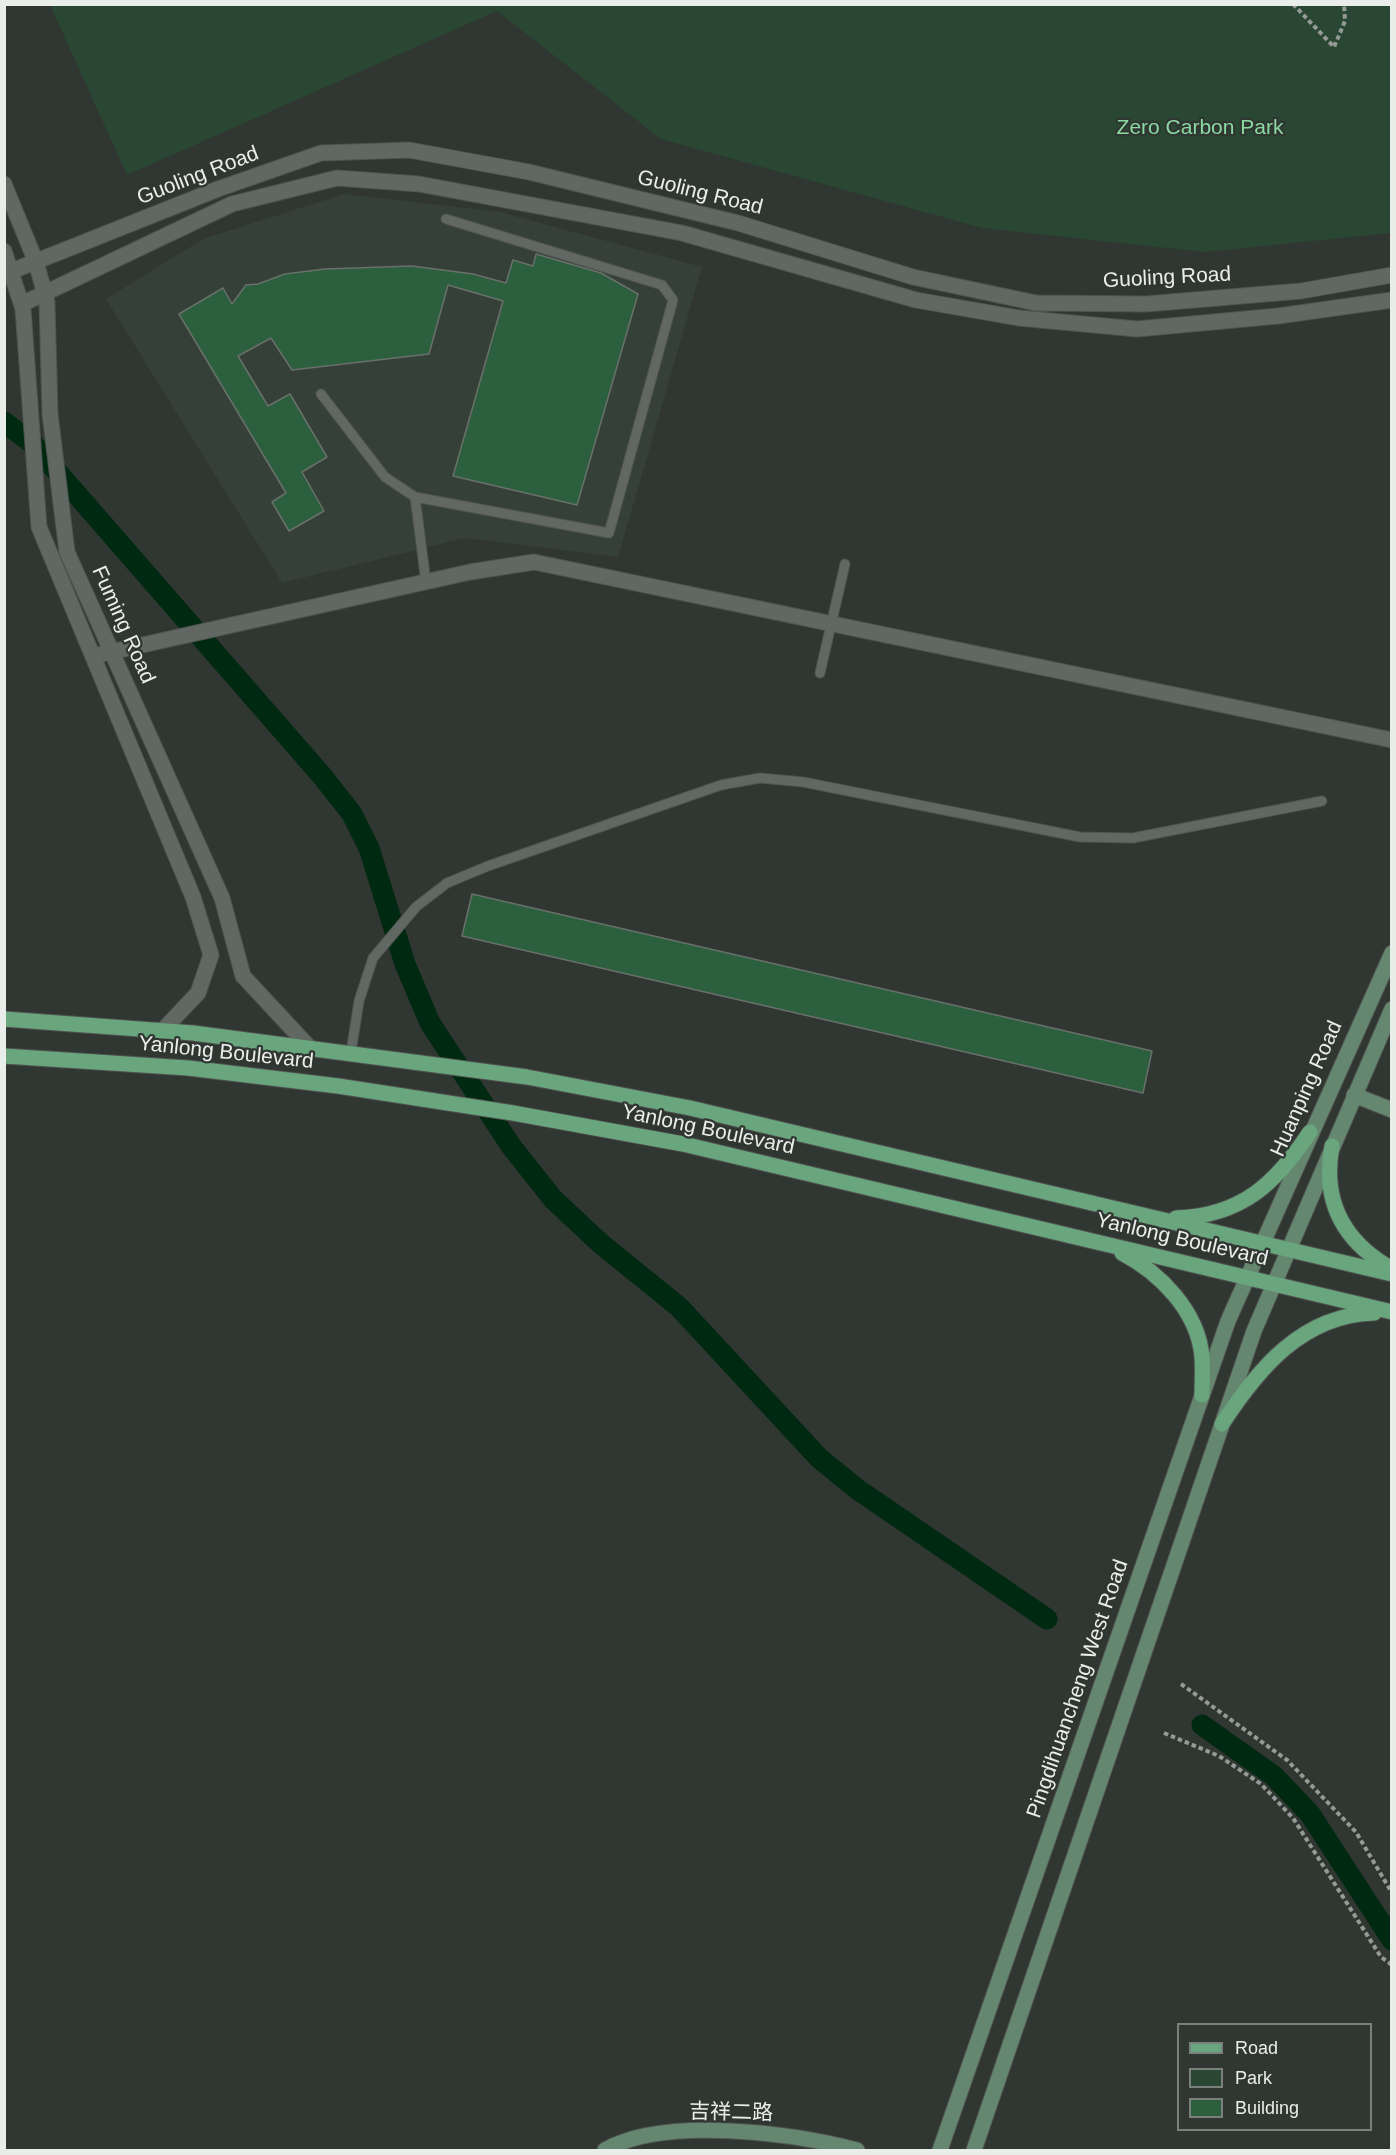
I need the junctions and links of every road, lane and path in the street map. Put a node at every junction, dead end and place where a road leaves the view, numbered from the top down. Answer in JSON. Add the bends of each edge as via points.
{"nodes":[{"id":1,"x":1293,"y":4,"type":"edge"},
{"id":2,"x":1344,"y":4,"type":"edge"},
{"id":3,"x":4,"y":184,"type":"edge"},
{"id":4,"x":446,"y":219,"type":"dead end"},
{"id":5,"x":4,"y":251,"type":"edge"},
{"id":6,"x":36,"y":262,"type":"junction"},
{"id":7,"x":12,"y":271,"type":"junction"},
{"id":8,"x":1392,"y":275,"type":"edge"},
{"id":9,"x":45,"y":294,"type":"junction"},
{"id":10,"x":1392,"y":300,"type":"edge"},
{"id":11,"x":22,"y":304,"type":"junction"},
{"id":12,"x":321,"y":394,"type":"dead end"},
{"id":13,"x":415,"y":496,"type":"junction"},
{"id":14,"x":845,"y":564,"type":"dead end"},
{"id":15,"x":426,"y":582,"type":"junction"},
{"id":16,"x":832,"y":623,"type":"junction"},
{"id":17,"x":112,"y":650,"type":"junction"},
{"id":18,"x":93,"y":656,"type":"junction"},
{"id":19,"x":820,"y":673,"type":"dead end"},
{"id":20,"x":1389,"y":741,"type":"edge"},
{"id":21,"x":1322,"y":801,"type":"dead end"},
{"id":22,"x":1392,"y":953,"type":"edge"},
{"id":23,"x":1392,"y":1009,"type":"edge"},
{"id":24,"x":4,"y":1018,"type":"edge"},
{"id":25,"x":163,"y":1030,"type":"junction"},
{"id":26,"x":309,"y":1047,"type":"junction"},
{"id":27,"x":351,"y":1052,"type":"junction"},
{"id":28,"x":4,"y":1056,"type":"edge"},
{"id":29,"x":1354,"y":1095,"type":"junction"},
{"id":30,"x":1392,"y":1110,"type":"edge"},
{"id":31,"x":1311,"y":1132,"type":"junction"},
{"id":32,"x":1332,"y":1146,"type":"junction"},
{"id":33,"x":1158,"y":1218,"type":"junction"},
{"id":34,"x":1103,"y":1243,"type":"junction"},
{"id":35,"x":1261,"y":1243,"type":"junction"},
{"id":36,"x":1288,"y":1249,"type":"junction"},
{"id":37,"x":1392,"y":1269,"type":"edge"},
{"id":38,"x":1392,"y":1274,"type":"edge"},
{"id":39,"x":1246,"y":1278,"type":"junction"},
{"id":40,"x":1274,"y":1284,"type":"junction"},
{"id":41,"x":1391,"y":1312,"type":"edge"},
{"id":42,"x":1202,"y":1395,"type":"junction"},
{"id":43,"x":1222,"y":1424,"type":"junction"},
{"id":44,"x":1181,"y":1684,"type":"dead end"},
{"id":45,"x":1164,"y":1733,"type":"dead end"},
{"id":46,"x":1392,"y":1893,"type":"edge"},
{"id":47,"x":1392,"y":1965,"type":"edge"},
{"id":48,"x":605,"y":2151,"type":"edge"},
{"id":49,"x":857,"y":2151,"type":"edge"},
{"id":50,"x":940,"y":2151,"type":"edge"},
{"id":51,"x":974,"y":2151,"type":"edge"}],
"edges":[{"from":1,"to":2,"type":"path","via":[[1334,47],[1345,21]]},
{"from":3,"to":6,"type":"street","name":"Fuming Road"},
{"from":4,"to":13,"type":"lane","via":[[662,285],[673,300],[609,533]]},
{"from":5,"to":7,"type":"street","name":"Fuming Road"},
{"from":6,"to":7,"type":"street","name":"Guoling Road"},
{"from":6,"to":8,"type":"street","name":"Guoling Road","via":[[218,189],[321,153],[409,150],[529,172],[738,223],[913,277],[1036,303],[1158,303],[1301,291]]},
{"from":6,"to":9,"type":"street","name":"Fuming Road"},
{"from":7,"to":11,"type":"street","name":"Fuming Road"},
{"from":9,"to":10,"type":"street","name":"Guoling Road","via":[[232,204],[337,178],[419,183],[682,233],[916,300],[1019,318],[1137,329],[1278,316]]},
{"from":9,"to":11,"type":"street","name":"Guoling Road"},
{"from":9,"to":17,"type":"street","name":"Fuming Road","via":[[50,414],[67,552]]},
{"from":11,"to":18,"type":"street","name":"Fuming Road","via":[[39,527]]},
{"from":12,"to":13,"type":"lane","via":[[385,477]]},
{"from":13,"to":15,"type":"lane"},
{"from":14,"to":16,"type":"lane"},
{"from":15,"to":16,"type":"street","via":[[534,562]]},
{"from":15,"to":17,"type":"street"},
{"from":16,"to":19,"type":"lane"},
{"from":16,"to":20,"type":"street"},
{"from":17,"to":18,"type":"street"},
{"from":17,"to":26,"type":"street","name":"Fuming Road","via":[[222,898],[243,976]]},
{"from":18,"to":25,"type":"street","name":"Fuming Road","via":[[193,897],[211,955],[198,993]]},
{"from":21,"to":27,"type":"lane","via":[[1133,838],[1080,837],[803,782],[760,778],[721,784],[447,883],[416,907],[373,958],[359,1001]]},
{"from":22,"to":31,"type":"main road","name":"Huanping Road"},
{"from":23,"to":29,"type":"main road"},
{"from":24,"to":25,"type":"main road","name":"Yanlong Boulevard"},
{"from":25,"to":26,"type":"main road","name":"Yanlong Boulevard"},
{"from":26,"to":27,"type":"main road","name":"Yanlong Boulevard"},
{"from":27,"to":33,"type":"main road","name":"Yanlong Boulevard","via":[[690,1108]]},
{"from":28,"to":34,"type":"main road","name":"Yanlong Boulevard","via":[[188,1068],[432,1100],[583,1125],[683,1144]]},
{"from":29,"to":30,"type":"main road"},
{"from":29,"to":32,"type":"main road"},
{"from":31,"to":33,"type":"main road","via":[[1273,1181],[1250,1199],[1193,1218]]},
{"from":31,"to":35,"type":"main road","name":"Huanping Road"},
{"from":32,"to":36,"type":"main road"},
{"from":32,"to":37,"type":"main road","via":[[1327,1172],[1330,1196],[1340,1218],[1358,1243]]},
{"from":33,"to":35,"type":"main road","name":"Yanlong Boulevard"},
{"from":34,"to":39,"type":"main road","name":"Yanlong Boulevard"},
{"from":34,"to":42,"type":"main road","via":[[1135,1260],[1161,1280],[1180,1302],[1202,1355]]},
{"from":35,"to":36,"type":"main road","name":"Yanlong Boulevard"},
{"from":35,"to":39,"type":"main road","name":"Pingdihuancheng West Road"},
{"from":36,"to":38,"type":"main road","name":"Yanlong Boulevard"},
{"from":36,"to":40,"type":"main road"},
{"from":39,"to":40,"type":"main road","name":"Yanlong Boulevard"},
{"from":39,"to":42,"type":"main road","name":"Pingdihuancheng West Road"},
{"from":40,"to":41,"type":"main road","name":"Yanlong Boulevard"},
{"from":40,"to":43,"type":"main road"},
{"from":41,"to":43,"type":"main road","via":[[1358,1313],[1330,1321],[1301,1336],[1274,1356],[1249,1383]]},
{"from":42,"to":50,"type":"main road","name":"Pingdihuancheng West Road"},
{"from":43,"to":51,"type":"main road"},
{"from":44,"to":46,"type":"path","via":[[1287,1760],[1356,1832]]},
{"from":45,"to":47,"type":"path","via":[[1219,1756],[1261,1784],[1293,1818],[1381,1957]]},
{"from":48,"to":49,"type":"main road","name":"吉祥二路","via":[[652,2135],[748,2132],[802,2138]]}]}
